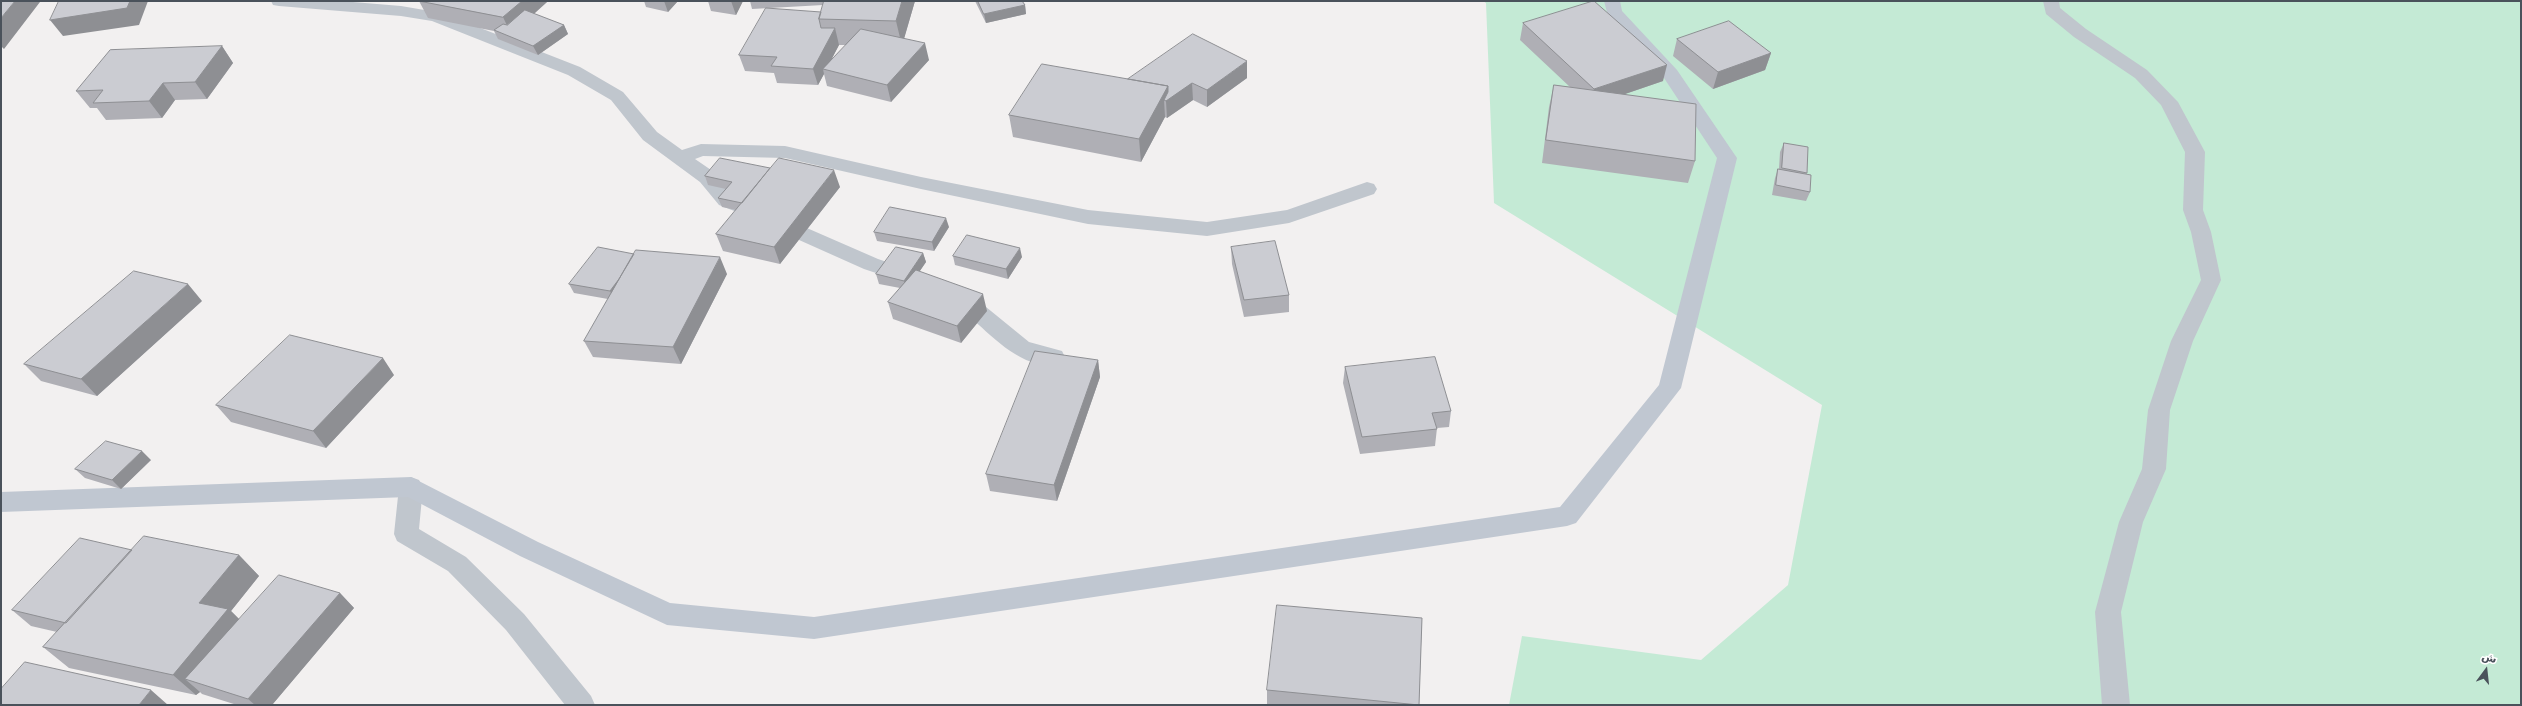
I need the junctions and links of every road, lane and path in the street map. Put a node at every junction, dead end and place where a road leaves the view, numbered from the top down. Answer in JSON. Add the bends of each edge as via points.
{"nodes":[{"id":1,"x":279,"y":1,"type":"edge"},
{"id":2,"x":1612,"y":1,"type":"edge"},
{"id":3,"x":2051,"y":1,"type":"edge"},
{"id":4,"x":680,"y":158,"type":"junction"},
{"id":5,"x":1367,"y":189,"type":"dead end"},
{"id":6,"x":1054,"y":357,"type":"edge"},
{"id":7,"x":411,"y":487,"type":"junction"},
{"id":8,"x":1,"y":502,"type":"edge"},
{"id":9,"x":581,"y":705,"type":"edge"},
{"id":10,"x":2116,"y":705,"type":"edge"}],
"edges":[{"from":1,"to":4,"type":"street","via":[[401,11],[436,17],[574,71],[617,96],[650,136]]},
{"from":2,"to":7,"type":"street","via":[[1614,12],[1671,74],[1727,158],[1670,388],[1567,516],[814,628],[667,614],[529,549]]},
{"from":3,"to":10,"type":"street","via":[[2052,10],[2080,33],[2140,74],[2169,102],[2195,152],[2193,210],[2201,232],[2211,280],[2182,341],[2159,410],[2154,469],[2131,522],[2108,612]]},
{"from":4,"to":5,"type":"street","via":[[701,150],[785,152],[1088,217],[1207,229],[1289,216]]},
{"from":4,"to":6,"type":"street","via":[[707,177],[726,200],[871,264],[933,286],[969,303],[1012,343],[1023,349]]},
{"from":7,"to":8,"type":"street"},
{"from":7,"to":9,"type":"street","via":[[406,534],[457,564],[515,622]]}]}
